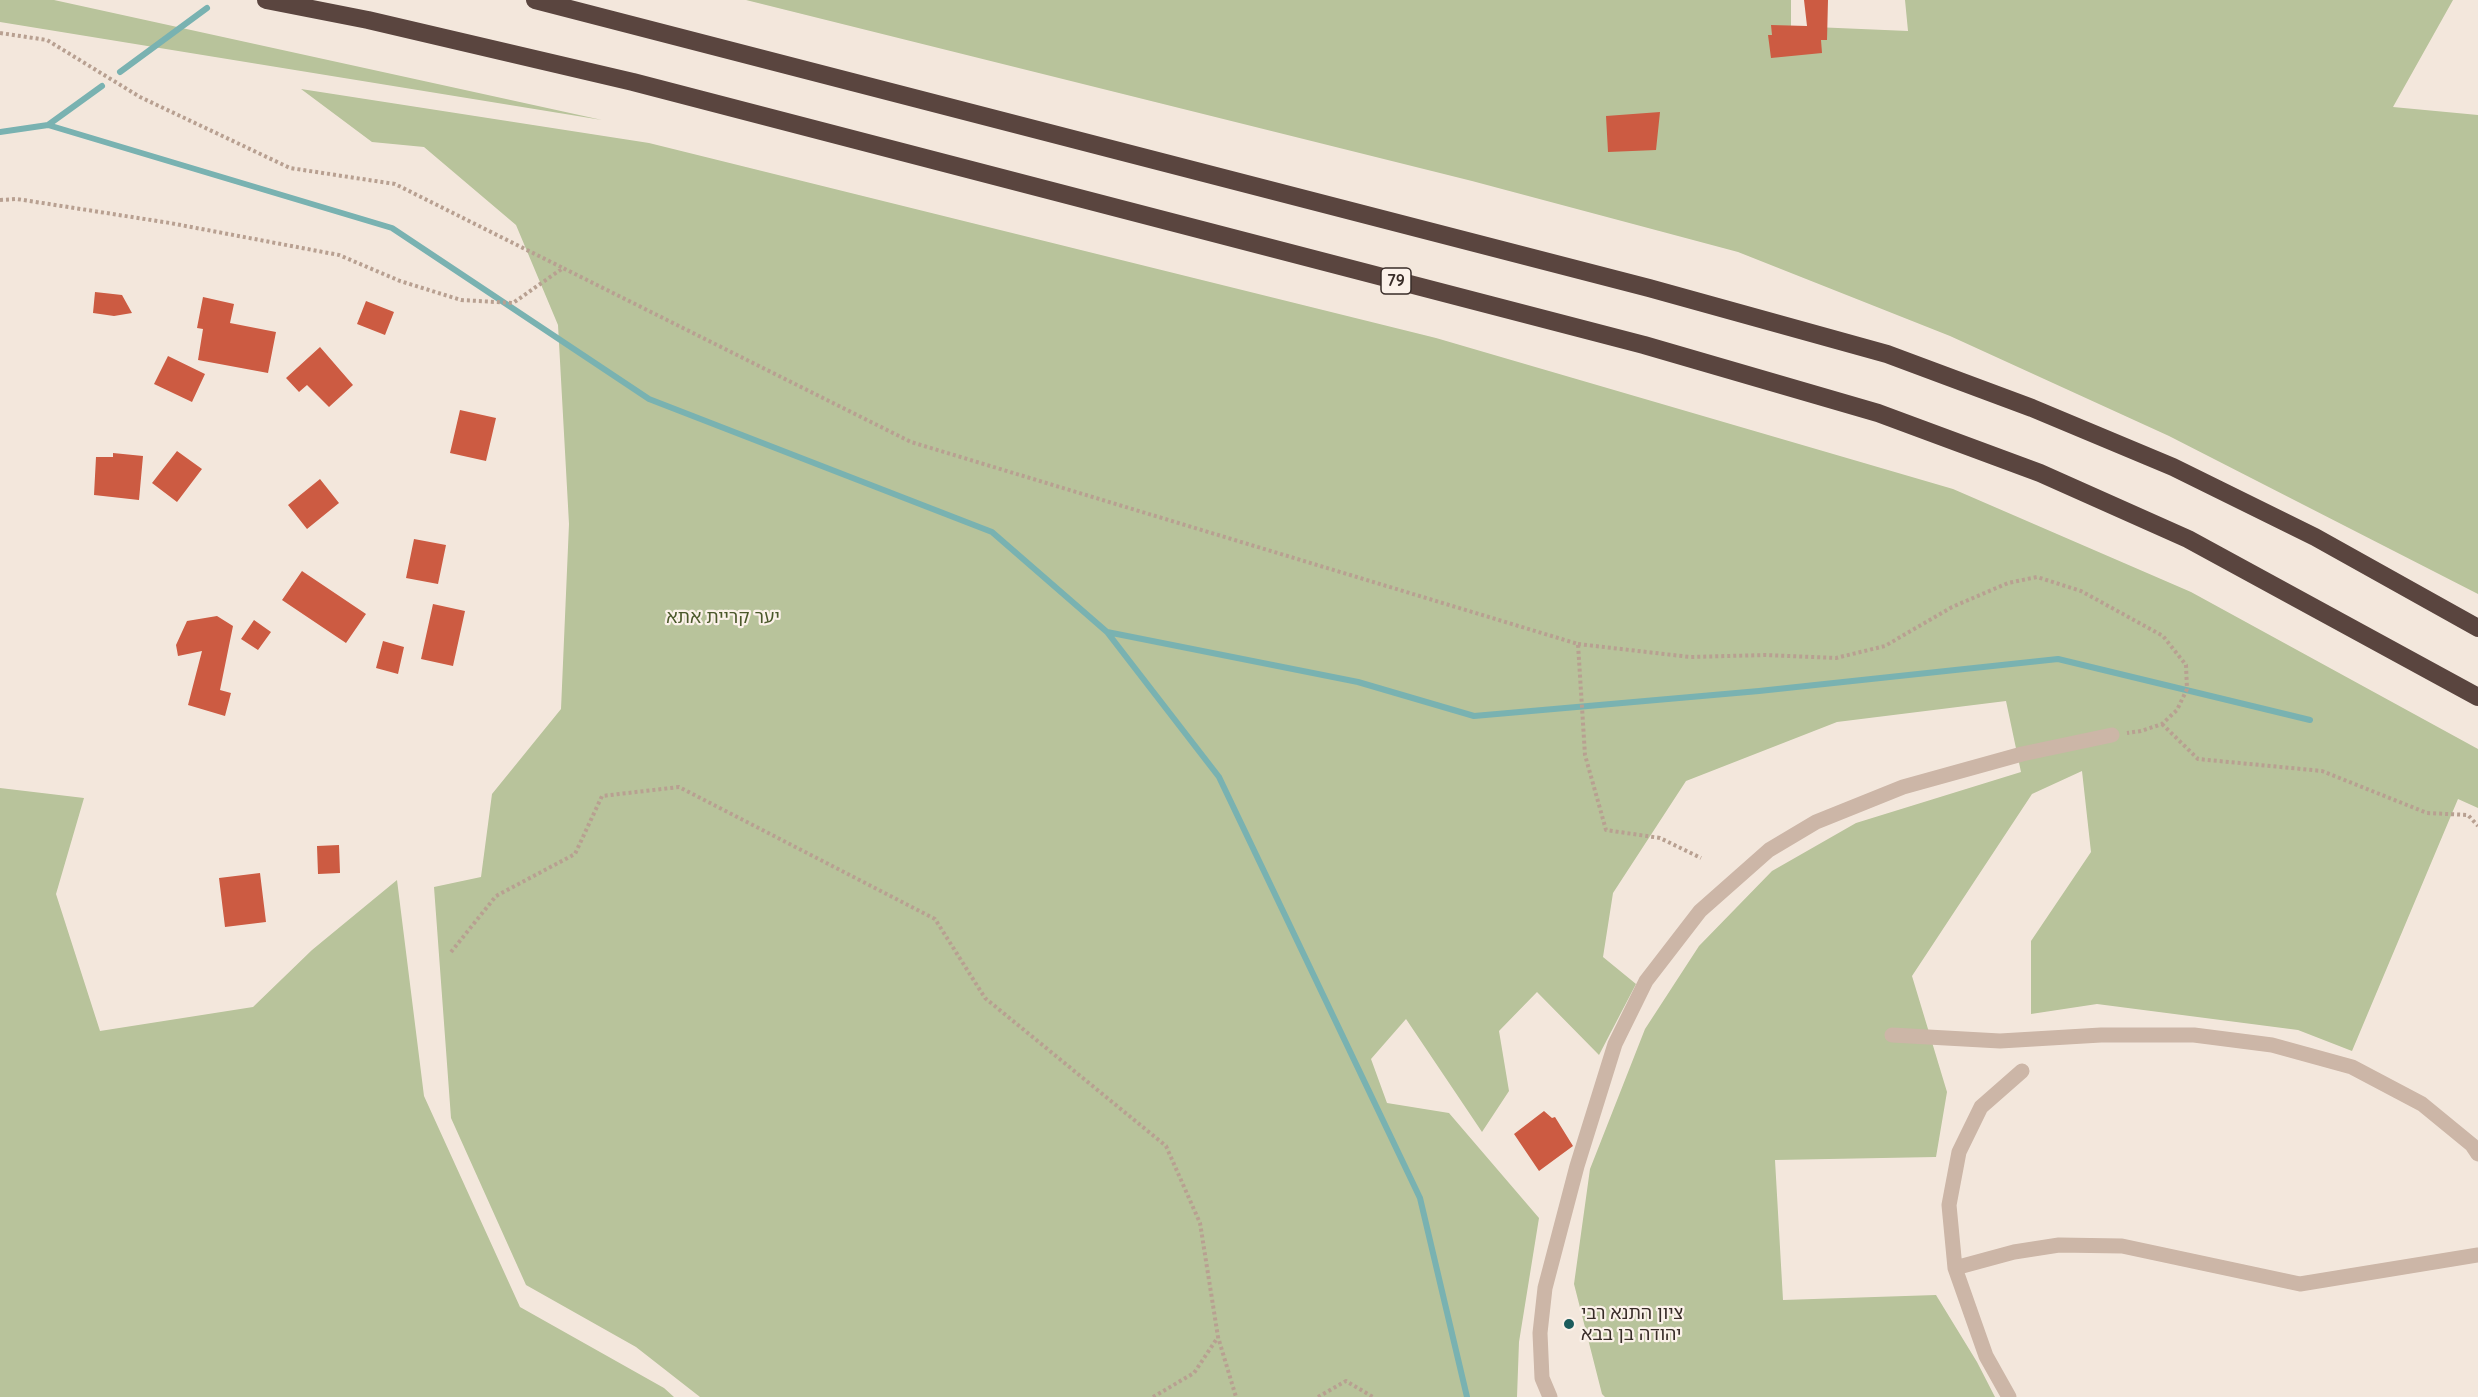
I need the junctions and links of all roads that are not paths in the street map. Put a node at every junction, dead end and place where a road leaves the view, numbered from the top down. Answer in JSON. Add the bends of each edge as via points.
{"nodes":[{"id":1,"x":266,"y":0,"type":"edge"},
{"id":2,"x":534,"y":0,"type":"edge"},
{"id":3,"x":2478,"y":628,"type":"edge"},
{"id":4,"x":2478,"y":697,"type":"edge"},
{"id":5,"x":2112,"y":735,"type":"road end"},
{"id":6,"x":1892,"y":1035,"type":"dead end"},
{"id":7,"x":2022,"y":1071,"type":"dead end"},
{"id":8,"x":2478,"y":1154,"type":"edge"},
{"id":9,"x":2478,"y":1255,"type":"edge"},
{"id":10,"x":1955,"y":1268,"type":"junction"},
{"id":11,"x":1550,"y":1397,"type":"edge"},
{"id":12,"x":2009,"y":1397,"type":"edge"}],
"edges":[{"from":1,"to":4,"type":"highway","number":"79","via":[[633,82],[1644,345],[1878,413],[2010,461],[2188,539]]},
{"from":2,"to":3,"type":"highway","via":[[1649,288],[1887,354],[2173,466],[2315,537]]},
{"from":5,"to":11,"type":"street","via":[[2022,754],[1903,787],[1816,822],[1768,850],[1700,911],[1646,981],[1615,1044],[1545,1288],[1540,1333],[1542,1378]]},
{"from":6,"to":8,"type":"street","via":[[2000,1041],[2194,1035],[2272,1045],[2352,1067],[2422,1104],[2472,1144]]},
{"from":7,"to":10,"type":"street","via":[[1981,1107],[1959,1152],[1949,1205]]},
{"from":9,"to":10,"type":"street","via":[[2300,1284],[2122,1246],[2059,1245],[2014,1251]]},
{"from":10,"to":12,"type":"street","via":[[1986,1356]]}]}
